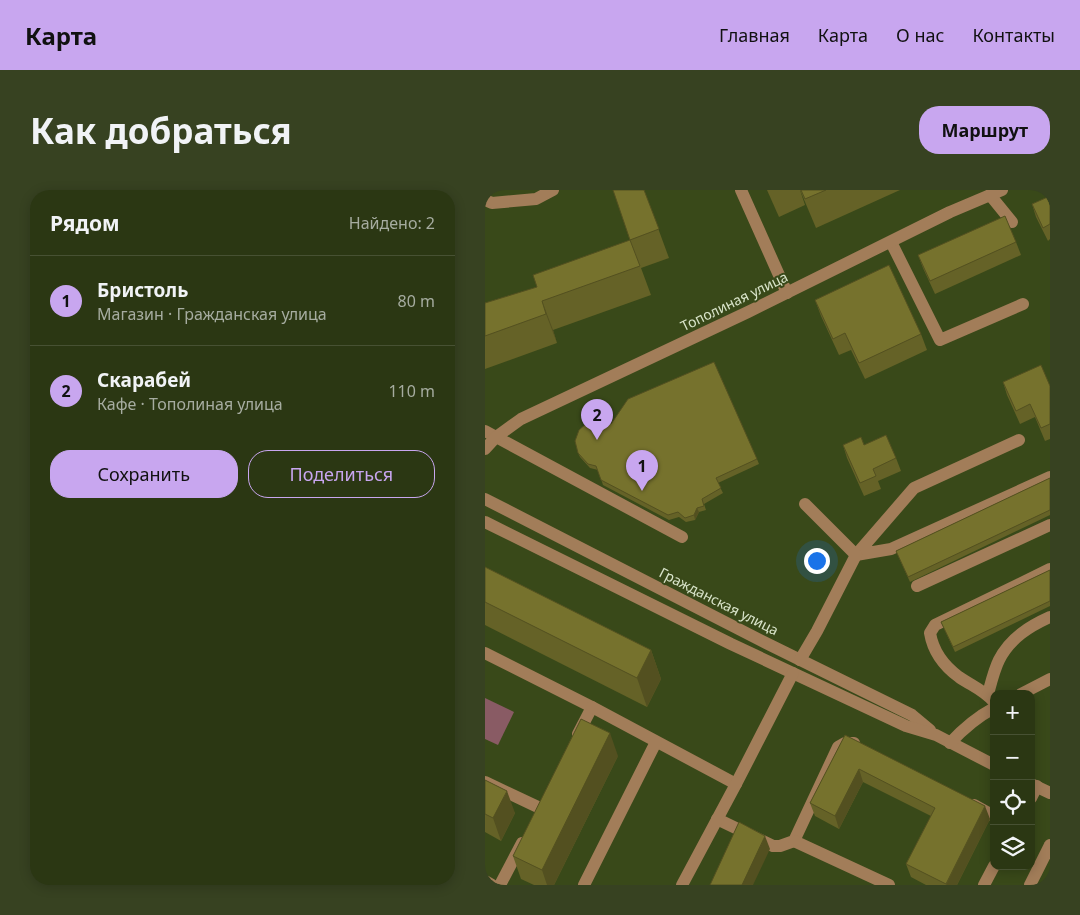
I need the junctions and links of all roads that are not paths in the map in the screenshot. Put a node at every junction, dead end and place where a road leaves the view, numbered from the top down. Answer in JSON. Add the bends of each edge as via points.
{"nodes":[{"id":1,"x":553,"y":190,"type":"edge"},
{"id":2,"x":741,"y":190,"type":"edge"},
{"id":3,"x":1003,"y":190,"type":"edge"},
{"id":4,"x":990,"y":195,"type":"junction"},
{"id":5,"x":485,"y":200,"type":"edge"},
{"id":6,"x":1012,"y":222,"type":"dead end"},
{"id":7,"x":891,"y":242,"type":"junction"},
{"id":8,"x":787,"y":293,"type":"junction"},
{"id":9,"x":1023,"y":304,"type":"dead end"},
{"id":10,"x":490,"y":434,"type":"edge"},
{"id":11,"x":1019,"y":440,"type":"dead end"},
{"id":12,"x":485,"y":448,"type":"edge"},
{"id":13,"x":1050,"y":477,"type":"edge"},
{"id":14,"x":485,"y":499,"type":"edge"},
{"id":15,"x":805,"y":504,"type":"dead end"},
{"id":16,"x":485,"y":522,"type":"edge"},
{"id":17,"x":1050,"y":525,"type":"edge"},
{"id":18,"x":682,"y":537,"type":"dead end"},
{"id":19,"x":856,"y":555,"type":"junction"},
{"id":20,"x":1050,"y":569,"type":"edge"},
{"id":21,"x":917,"y":586,"type":"dead end"},
{"id":22,"x":1050,"y":616,"type":"edge"},
{"id":23,"x":485,"y":653,"type":"edge"},
{"id":24,"x":800,"y":660,"type":"junction"},
{"id":25,"x":793,"y":673,"type":"junction"},
{"id":26,"x":1050,"y":679,"type":"edge"},
{"id":27,"x":993,"y":690,"type":"edge"},
{"id":28,"x":1029,"y":690,"type":"edge"},
{"id":29,"x":990,"y":697,"type":"edge"},
{"id":30,"x":592,"y":707,"type":"junction"},
{"id":31,"x":990,"y":710,"type":"edge"},
{"id":32,"x":935,"y":735,"type":"junction"},
{"id":33,"x":574,"y":742,"type":"edge"},
{"id":34,"x":656,"y":742,"type":"junction"},
{"id":35,"x":950,"y":743,"type":"junction"},
{"id":36,"x":867,"y":748,"type":"edge"},
{"id":37,"x":990,"y":763,"type":"edge"},
{"id":38,"x":485,"y":782,"type":"edge"},
{"id":39,"x":736,"y":784,"type":"junction"},
{"id":40,"x":1035,"y":789,"type":"edge"},
{"id":41,"x":1050,"y":793,"type":"edge"},
{"id":42,"x":960,"y":798,"type":"edge"},
{"id":43,"x":539,"y":808,"type":"edge"},
{"id":44,"x":990,"y":814,"type":"edge"},
{"id":45,"x":717,"y":820,"type":"junction"},
{"id":46,"x":526,"y":834,"type":"edge"},
{"id":47,"x":794,"y":841,"type":"junction"},
{"id":48,"x":1050,"y":845,"type":"edge"},
{"id":49,"x":992,"y":870,"type":"edge"},
{"id":50,"x":485,"y":881,"type":"edge"},
{"id":51,"x":492,"y":885,"type":"edge"},
{"id":52,"x":500,"y":885,"type":"edge"},
{"id":53,"x":584,"y":885,"type":"edge"},
{"id":54,"x":682,"y":885,"type":"edge"},
{"id":55,"x":889,"y":885,"type":"edge"},
{"id":56,"x":984,"y":885,"type":"edge"},
{"id":57,"x":1030,"y":885,"type":"edge"}],
"edges":[{"from":1,"to":5,"type":"street","via":[[536,199],[491,203]]},
{"from":2,"to":8,"type":"street"},
{"from":3,"to":4,"type":"street","name":"Тополиная улица"},
{"from":4,"to":6,"type":"street"},
{"from":4,"to":7,"type":"street","name":"Тополиная улица"},
{"from":7,"to":8,"type":"street","name":"Тополиная улица"},
{"from":7,"to":9,"type":"street","via":[[940,340]]},
{"from":8,"to":10,"type":"street","name":"Тополиная улица"},
{"from":10,"to":12,"type":"street","name":"Тополиная улица"},
{"from":10,"to":18,"type":"street"},
{"from":11,"to":19,"type":"street","via":[[915,488]]},
{"from":13,"to":19,"type":"street","via":[[891,549]]},
{"from":14,"to":24,"type":"street","name":"Гражданская улица"},
{"from":15,"to":19,"type":"street"},
{"from":16,"to":25,"type":"street","name":"Гражданская улица"},
{"from":17,"to":21,"type":"street"},
{"from":19,"to":24,"type":"street"},
{"from":20,"to":29,"type":"street","via":[[935,625],[930,633],[941,660]]},
{"from":22,"to":27,"type":"street","via":[[1013,640],[1000,659]]},
{"from":23,"to":30,"type":"street"},
{"from":24,"to":32,"type":"street","name":"Гражданская улица","via":[[912,716]]},
{"from":25,"to":32,"type":"street","name":"Гражданская улица","via":[[907,726]]},
{"from":25,"to":39,"type":"street"},
{"from":26,"to":28,"type":"street"},
{"from":30,"to":33,"type":"street"},
{"from":30,"to":34,"type":"street"},
{"from":31,"to":35,"type":"street"},
{"from":32,"to":35,"type":"street","name":"Гражданская улица"},
{"from":34,"to":39,"type":"street"},
{"from":34,"to":53,"type":"street"},
{"from":35,"to":37,"type":"street","name":"Гражданская улица"},
{"from":36,"to":47,"type":"street","via":[[845,743],[838,747]]},
{"from":38,"to":43,"type":"street"},
{"from":39,"to":45,"type":"street"},
{"from":40,"to":41,"type":"street"},
{"from":42,"to":44,"type":"street"},
{"from":45,"to":47,"type":"street","via":[[773,846]]},
{"from":45,"to":54,"type":"street"},
{"from":46,"to":52,"type":"street"},
{"from":47,"to":55,"type":"street"},
{"from":48,"to":57,"type":"street"},
{"from":49,"to":56,"type":"street"},
{"from":50,"to":51,"type":"street"}]}
